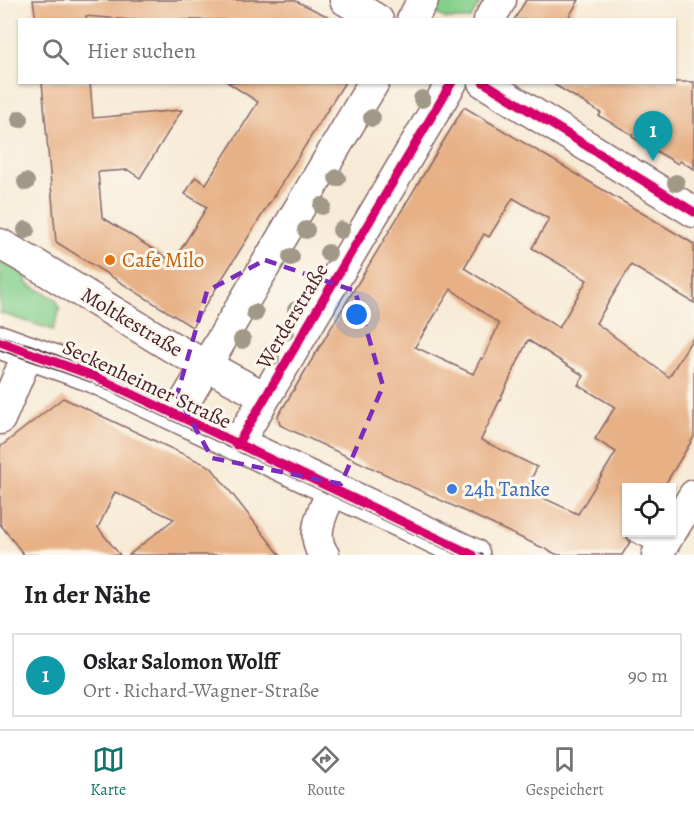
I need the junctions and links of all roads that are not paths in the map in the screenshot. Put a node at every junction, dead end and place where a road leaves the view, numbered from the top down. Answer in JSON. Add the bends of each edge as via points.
{"nodes":[{"id":1,"x":345,"y":0,"type":"edge"},
{"id":2,"x":423,"y":0,"type":"edge"},
{"id":3,"x":501,"y":0,"type":"edge"},
{"id":4,"x":375,"y":18,"type":"edge"},
{"id":5,"x":413,"y":18,"type":"edge"},
{"id":6,"x":490,"y":18,"type":"edge"},
{"id":7,"x":373,"y":84,"type":"edge"},
{"id":8,"x":451,"y":84,"type":"edge"},
{"id":9,"x":486,"y":84,"type":"edge"},
{"id":10,"x":694,"y":212,"type":"edge"},
{"id":11,"x":0,"y":244,"type":"edge"},
{"id":12,"x":15,"y":347,"type":"edge"},
{"id":13,"x":206,"y":366,"type":"junction"},
{"id":14,"x":265,"y":398,"type":"junction"},
{"id":15,"x":177,"y":415,"type":"junction"},
{"id":16,"x":0,"y":419,"type":"edge"},
{"id":17,"x":237,"y":445,"type":"junction"},
{"id":18,"x":333,"y":489,"type":"junction"},
{"id":19,"x":694,"y":495,"type":"edge"},
{"id":20,"x":648,"y":537,"type":"edge"},
{"id":21,"x":665,"y":541,"type":"edge"},
{"id":22,"x":324,"y":555,"type":"edge"},
{"id":23,"x":472,"y":555,"type":"edge"}],
"edges":[{"from":1,"to":4,"type":"street"},
{"from":2,"to":5,"type":"street"},
{"from":3,"to":6,"type":"street"},
{"from":7,"to":13,"type":"street"},
{"from":8,"to":14,"type":"street","name":"Werderstraße"},
{"from":9,"to":10,"type":"street"},
{"from":11,"to":13,"type":"street","name":"Moltkestraße"},
{"from":12,"to":15,"type":"street","name":"Seckenheimer Straße","via":[[94,376]]},
{"from":12,"to":16,"type":"street"},
{"from":13,"to":14,"type":"street","name":"Moltkestraße"},
{"from":13,"to":15,"type":"street"},
{"from":14,"to":17,"type":"street","name":"Werderstraße"},
{"from":15,"to":17,"type":"street","name":"Seckenheimer Straße"},
{"from":17,"to":18,"type":"street","name":"Seckenheimer Straße"},
{"from":18,"to":22,"type":"street","via":[[318,525]]},
{"from":18,"to":23,"type":"street","name":"Seckenheimer Straße"},
{"from":19,"to":21,"type":"street"},
{"from":20,"to":21,"type":"lane"}]}
